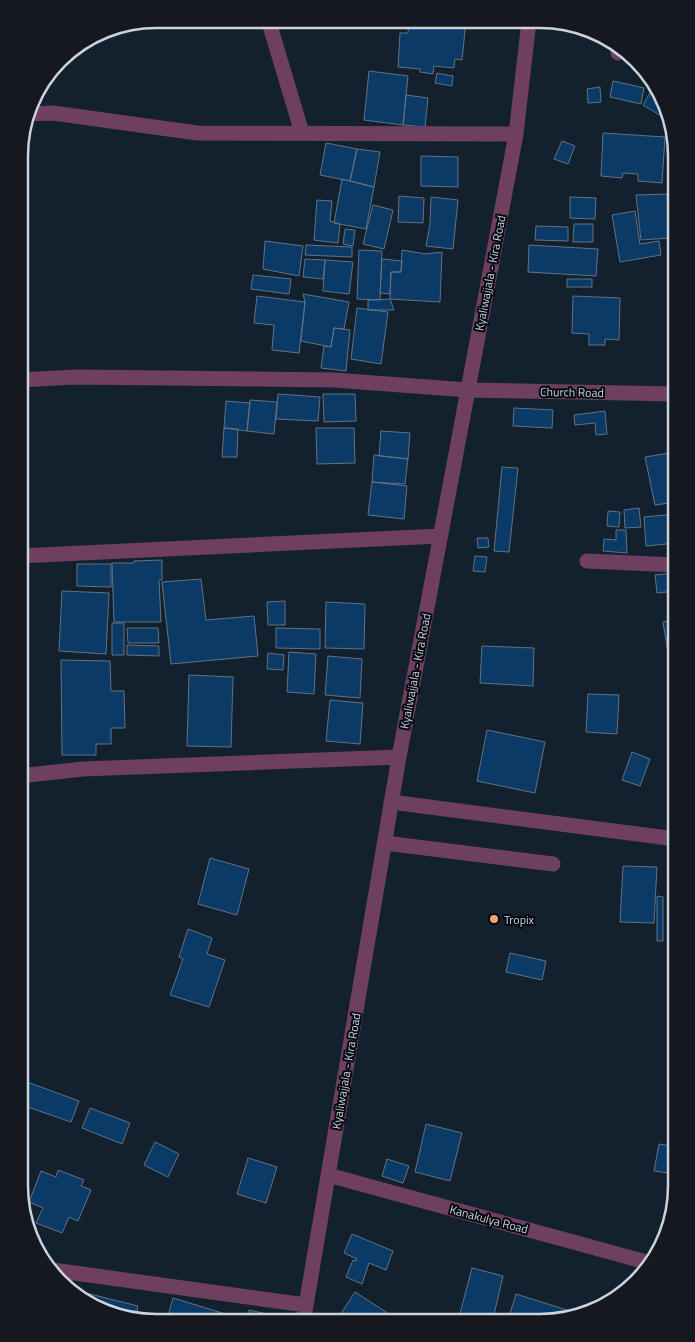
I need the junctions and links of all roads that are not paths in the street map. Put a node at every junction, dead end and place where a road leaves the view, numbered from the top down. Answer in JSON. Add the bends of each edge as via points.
{"nodes":[{"id":1,"x":270,"y":28,"type":"edge"},
{"id":2,"x":528,"y":28,"type":"edge"},
{"id":3,"x":34,"y":114,"type":"edge"},
{"id":4,"x":302,"y":133,"type":"junction"},
{"id":5,"x":516,"y":134,"type":"junction"},
{"id":6,"x":28,"y":380,"type":"edge"},
{"id":7,"x":468,"y":390,"type":"junction"},
{"id":8,"x":668,"y":394,"type":"edge"},
{"id":9,"x":440,"y":536,"type":"junction"},
{"id":10,"x":28,"y":556,"type":"edge"},
{"id":11,"x":587,"y":561,"type":"dead end"},
{"id":12,"x":668,"y":565,"type":"edge"},
{"id":13,"x":399,"y":757,"type":"junction"},
{"id":14,"x":28,"y":775,"type":"edge"},
{"id":15,"x":391,"y":802,"type":"junction"},
{"id":16,"x":667,"y":838,"type":"edge"},
{"id":17,"x":385,"y":843,"type":"junction"},
{"id":18,"x":553,"y":864,"type":"dead end"},
{"id":19,"x":328,"y":1175,"type":"junction"},
{"id":20,"x":643,"y":1261,"type":"edge"},
{"id":21,"x":60,"y":1271,"type":"edge"},
{"id":22,"x":306,"y":1306,"type":"junction"},
{"id":23,"x":304,"y":1314,"type":"edge"}],
"edges":[{"from":1,"to":4,"type":"street"},
{"from":2,"to":5,"type":"street","name":"Kyaliwajjala - Kira Road"},
{"from":3,"to":4,"type":"street","via":[[52,113],[197,133]]},
{"from":4,"to":5,"type":"street"},
{"from":5,"to":7,"type":"street","name":"Kyaliwajjala - Kira Road"},
{"from":6,"to":7,"type":"street","name":"Church Road","via":[[85,377],[334,380]]},
{"from":7,"to":8,"type":"street","name":"Church Road"},
{"from":7,"to":9,"type":"street","name":"Kyaliwajjala - Kira Road"},
{"from":9,"to":10,"type":"street"},
{"from":9,"to":13,"type":"street","name":"Kyaliwajjala - Kira Road"},
{"from":11,"to":12,"type":"street"},
{"from":13,"to":14,"type":"street","via":[[83,769]]},
{"from":13,"to":15,"type":"street","name":"Kyaliwajjala - Kira Road"},
{"from":15,"to":16,"type":"street"},
{"from":15,"to":17,"type":"street","name":"Kyaliwajjala - Kira Road"},
{"from":17,"to":18,"type":"street"},
{"from":17,"to":19,"type":"street","name":"Kyaliwajjala - Kira Road"},
{"from":19,"to":20,"type":"street","name":"Kanakulya Road"},
{"from":19,"to":22,"type":"street","name":"Kyaliwajjala - Kira Road"},
{"from":21,"to":22,"type":"street"},
{"from":22,"to":23,"type":"street","name":"Kyaliwajjala - Kira Road"}]}
